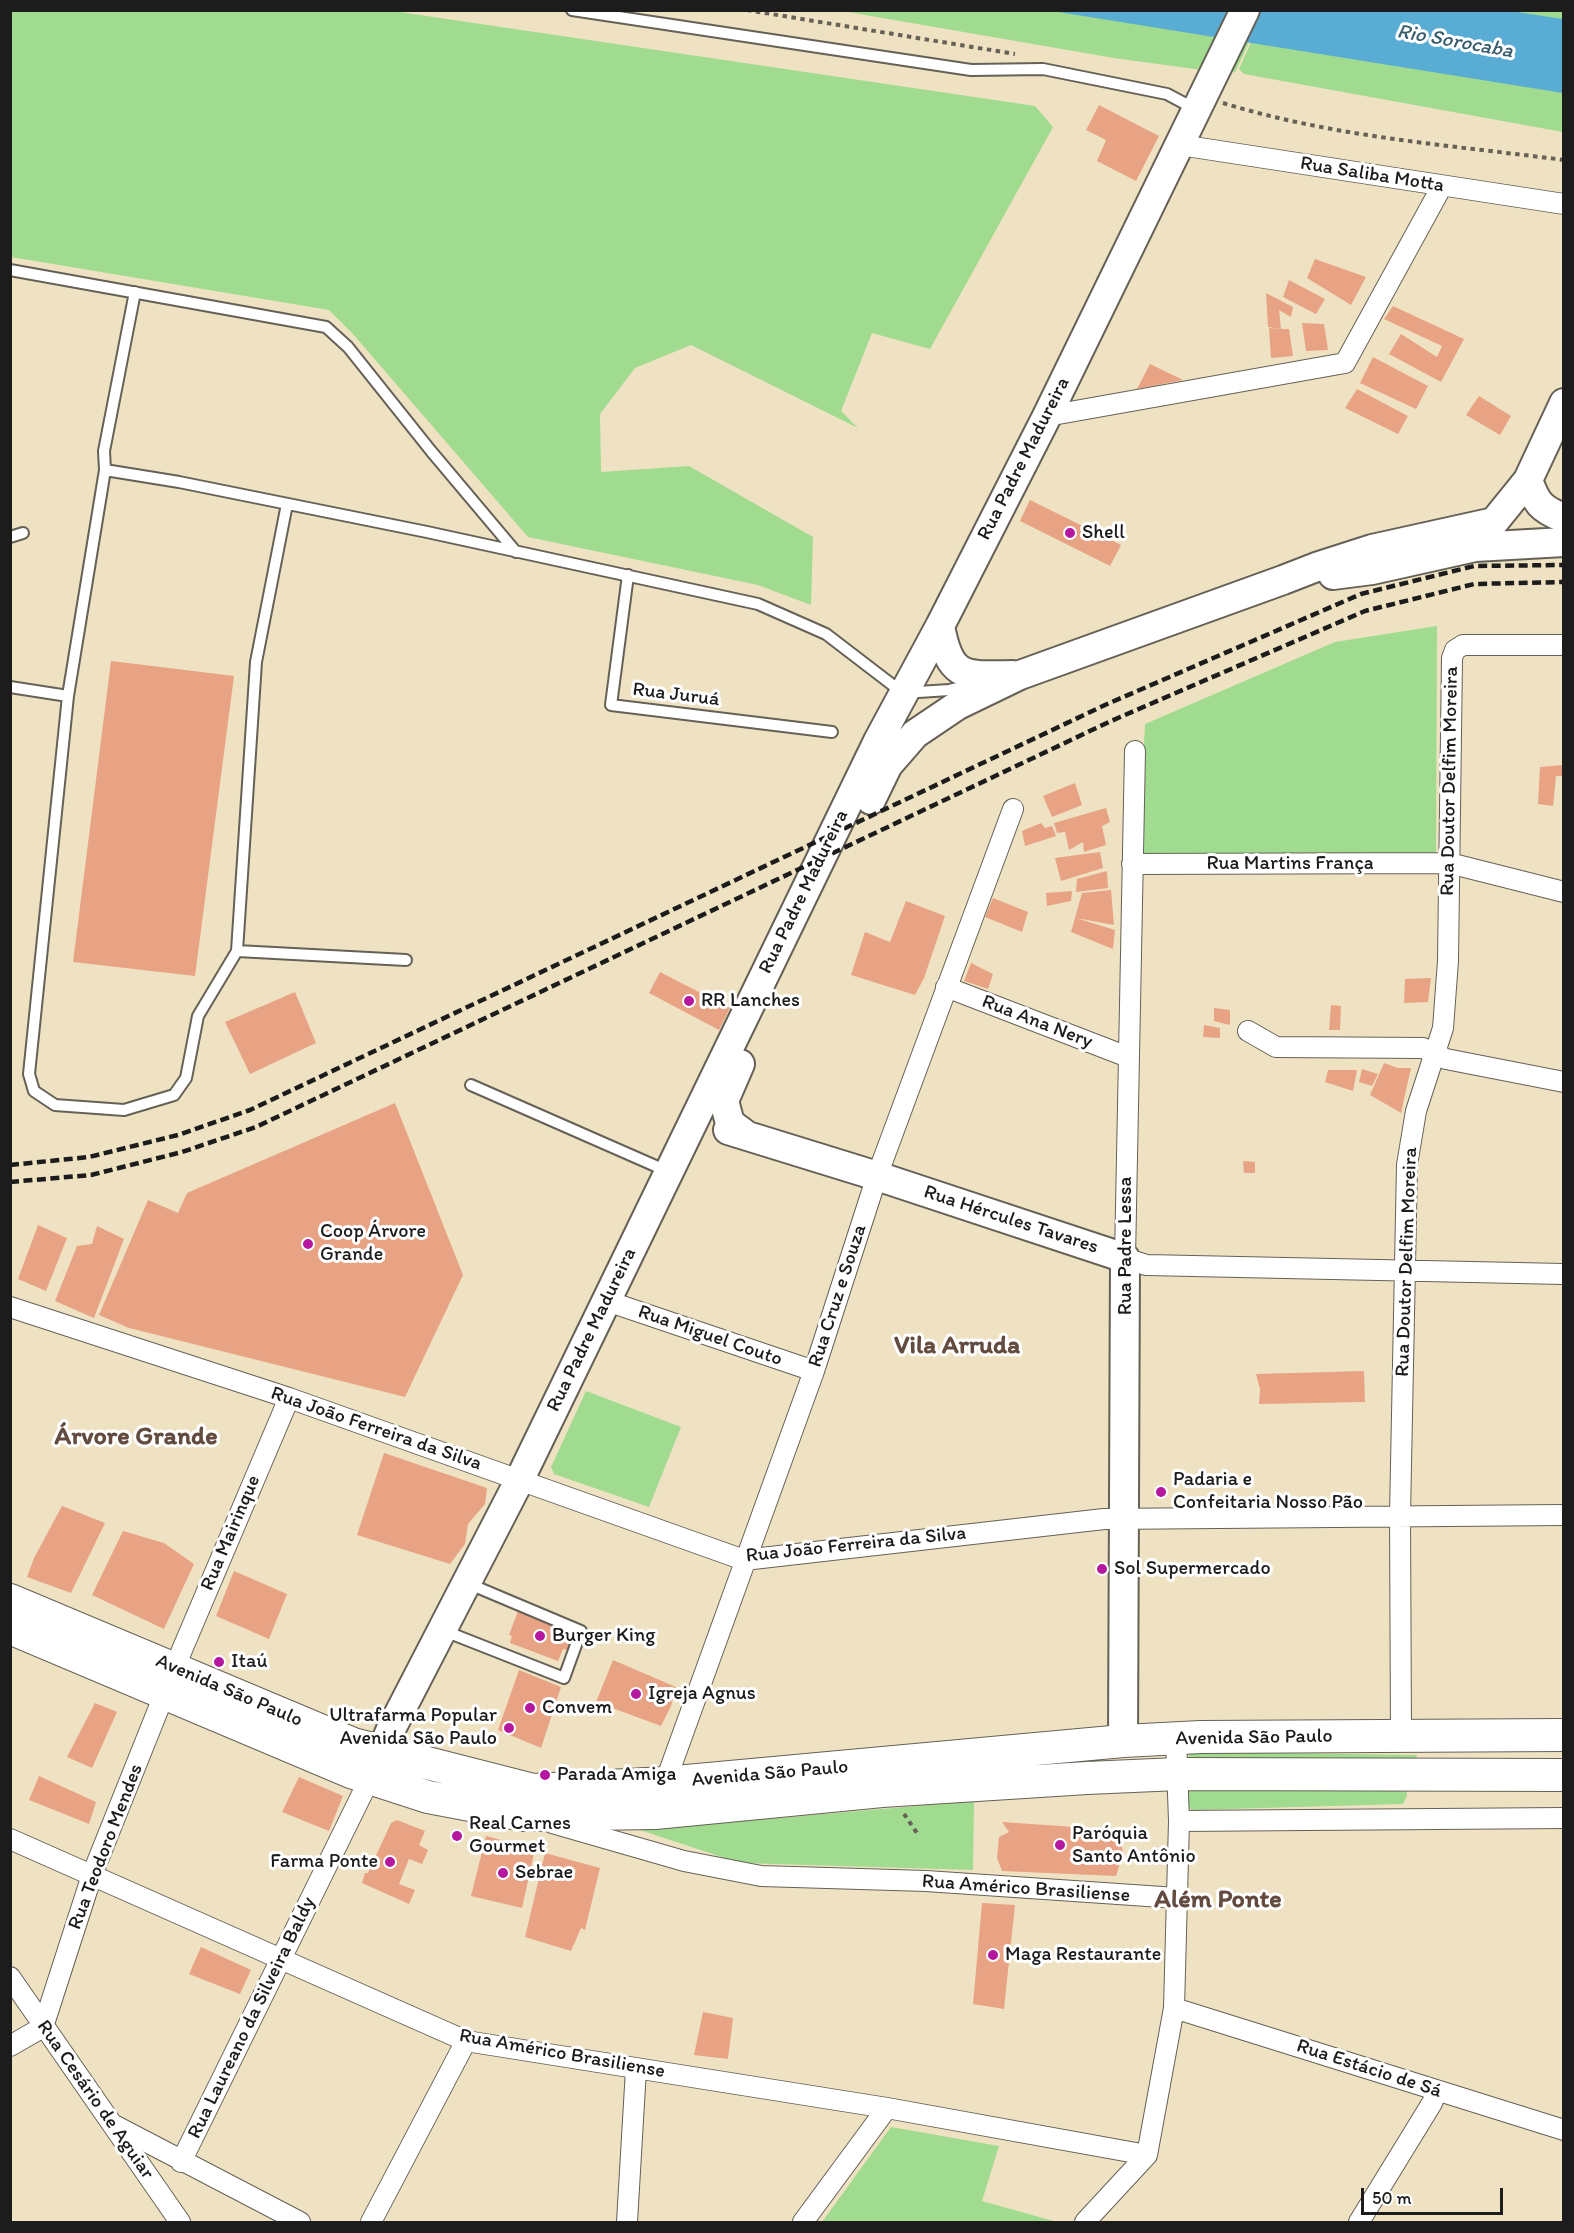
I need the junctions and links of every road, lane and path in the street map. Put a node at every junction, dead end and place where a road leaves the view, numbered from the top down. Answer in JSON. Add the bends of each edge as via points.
{"nodes":[{"id":1,"x":572,"y":10,"type":"edge"},
{"id":2,"x":1245,"y":10,"type":"edge"},
{"id":3,"x":1200,"y":103,"type":"junction"},
{"id":4,"x":1180,"y":145,"type":"junction"},
{"id":5,"x":1442,"y":186,"type":"junction"},
{"id":6,"x":1563,"y":204,"type":"edge"},
{"id":7,"x":10,"y":270,"type":"edge"},
{"id":8,"x":135,"y":292,"type":"junction"},
{"id":9,"x":1563,"y":404,"type":"edge"},
{"id":10,"x":1047,"y":416,"type":"junction"},
{"id":11,"x":105,"y":470,"type":"junction"},
{"id":12,"x":1528,"y":480,"type":"junction"},
{"id":13,"x":286,"y":504,"type":"junction"},
{"id":14,"x":1563,"y":518,"type":"edge"},
{"id":15,"x":23,"y":533,"type":"dead end"},
{"id":16,"x":10,"y":537,"type":"edge"},
{"id":17,"x":1563,"y":542,"type":"edge"},
{"id":18,"x":516,"y":552,"type":"junction"},
{"id":19,"x":628,"y":575,"type":"junction"},
{"id":20,"x":1283,"y":580,"type":"junction"},
{"id":21,"x":940,"y":626,"type":"junction"},
{"id":22,"x":1563,"y":645,"type":"edge"},
{"id":23,"x":1020,"y":675,"type":"junction"},
{"id":24,"x":10,"y":687,"type":"edge"},
{"id":25,"x":903,"y":693,"type":"junction"},
{"id":26,"x":68,"y":696,"type":"junction"},
{"id":27,"x":832,"y":732,"type":"dead end"},
{"id":28,"x":1135,"y":751,"type":"dead end"},
{"id":29,"x":1013,"y":809,"type":"dead end"},
{"id":30,"x":1449,"y":863,"type":"junction"},
{"id":31,"x":1132,"y":864,"type":"junction"},
{"id":32,"x":1563,"y":892,"type":"edge"},
{"id":33,"x":237,"y":951,"type":"junction"},
{"id":34,"x":406,"y":960,"type":"dead end"},
{"id":35,"x":946,"y":987,"type":"junction"},
{"id":36,"x":1248,"y":1031,"type":"dead end"},
{"id":37,"x":1436,"y":1053,"type":"junction"},
{"id":38,"x":1128,"y":1057,"type":"junction"},
{"id":39,"x":1563,"y":1082,"type":"edge"},
{"id":40,"x":471,"y":1085,"type":"dead end"},
{"id":41,"x":746,"y":1135,"type":"junction"},
{"id":42,"x":683,"y":1139,"type":"junction"},
{"id":43,"x":668,"y":1171,"type":"junction"},
{"id":44,"x":877,"y":1176,"type":"junction"},
{"id":45,"x":1125,"y":1258,"type":"junction"},
{"id":46,"x":1404,"y":1269,"type":"junction"},
{"id":47,"x":1563,"y":1274,"type":"edge"},
{"id":48,"x":607,"y":1301,"type":"junction"},
{"id":49,"x":10,"y":1307,"type":"edge"},
{"id":50,"x":814,"y":1371,"type":"junction"},
{"id":51,"x":289,"y":1398,"type":"junction"},
{"id":52,"x":519,"y":1480,"type":"junction"},
{"id":53,"x":1400,"y":1515,"type":"junction"},
{"id":54,"x":1563,"y":1515,"type":"edge"},
{"id":55,"x":1125,"y":1519,"type":"junction"},
{"id":56,"x":744,"y":1560,"type":"junction"},
{"id":57,"x":467,"y":1583,"type":"junction"},
{"id":58,"x":10,"y":1600,"type":"edge"},
{"id":59,"x":10,"y":1628,"type":"edge"},
{"id":60,"x":442,"y":1630,"type":"junction"},
{"id":61,"x":170,"y":1681,"type":"junction"},
{"id":62,"x":1563,"y":1735,"type":"edge"},
{"id":63,"x":1401,"y":1736,"type":"junction"},
{"id":64,"x":1176,"y":1739,"type":"junction"},
{"id":65,"x":1123,"y":1741,"type":"junction"},
{"id":66,"x":376,"y":1765,"type":"junction"},
{"id":67,"x":1178,"y":1774,"type":"junction"},
{"id":68,"x":1563,"y":1775,"type":"edge"},
{"id":69,"x":665,"y":1783,"type":"junction"},
{"id":70,"x":940,"y":1787,"type":"junction"},
{"id":71,"x":523,"y":1815,"type":"junction"},
{"id":72,"x":1563,"y":1818,"type":"edge"},
{"id":73,"x":1179,"y":1821,"type":"junction"},
{"id":74,"x":10,"y":1839,"type":"edge"},
{"id":75,"x":92,"y":1875,"type":"junction"},
{"id":76,"x":1177,"y":1898,"type":"junction"},
{"id":77,"x":281,"y":1960,"type":"junction"},
{"id":78,"x":10,"y":1977,"type":"edge"},
{"id":79,"x":1174,"y":2008,"type":"junction"},
{"id":80,"x":43,"y":2027,"type":"junction"},
{"id":81,"x":466,"y":2041,"type":"junction"},
{"id":82,"x":10,"y":2046,"type":"edge"},
{"id":83,"x":636,"y":2069,"type":"junction"},
{"id":84,"x":1437,"y":2091,"type":"junction"},
{"id":85,"x":886,"y":2108,"type":"junction"},
{"id":86,"x":111,"y":2124,"type":"junction"},
{"id":87,"x":1563,"y":2130,"type":"edge"},
{"id":88,"x":1147,"y":2155,"type":"junction"},
{"id":89,"x":181,"y":2162,"type":"junction"},
{"id":90,"x":180,"y":2223,"type":"edge"},
{"id":91,"x":300,"y":2223,"type":"edge"},
{"id":92,"x":371,"y":2223,"type":"edge"},
{"id":93,"x":627,"y":2223,"type":"edge"},
{"id":94,"x":803,"y":2223,"type":"edge"},
{"id":95,"x":1085,"y":2223,"type":"edge"},
{"id":96,"x":1359,"y":2223,"type":"edge"}],
"edges":[{"from":1,"to":3,"type":"lane","via":[[971,70],[1043,69]]},
{"from":2,"to":3,"type":"main road","name":"Rua Padre Madureira"},
{"from":3,"to":4,"type":"main road","name":"Rua Padre Madureira"},
{"from":4,"to":5,"type":"street","name":"Rua Saliba Motta"},
{"from":4,"to":10,"type":"main road","name":"Rua Padre Madureira"},
{"from":5,"to":6,"type":"street","name":"Rua Saliba Motta"},
{"from":5,"to":10,"type":"street","via":[[1345,363]]},
{"from":7,"to":8,"type":"lane"},
{"from":8,"to":11,"type":"lane","via":[[104,451]]},
{"from":8,"to":18,"type":"lane","via":[[326,327],[348,347]]},
{"from":9,"to":12,"type":"main road"},
{"from":10,"to":21,"type":"main road","name":"Rua Padre Madureira"},
{"from":11,"to":13,"type":"lane"},
{"from":11,"to":26,"type":"lane"},
{"from":12,"to":14,"type":"main road","via":[[1536,500],[1548,512]]},
{"from":12,"to":20,"type":"main road","via":[[1494,522],[1372,549]]},
{"from":13,"to":18,"type":"lane"},
{"from":13,"to":33,"type":"lane","via":[[256,662]]},
{"from":15,"to":16,"type":"lane"},
{"from":17,"to":20,"type":"main road","via":[[1475,547],[1372,570]]},
{"from":18,"to":19,"type":"lane"},
{"from":19,"to":25,"type":"lane","via":[[758,604],[826,634]]},
{"from":19,"to":27,"type":"lane","name":"Rua Juruá","via":[[610,705]]},
{"from":20,"to":23,"type":"main road"},
{"from":21,"to":23,"type":"main road","via":[[948,655],[962,672],[974,676]]},
{"from":21,"to":25,"type":"main road","name":"Rua Padre Madureira"},
{"from":22,"to":30,"type":"street","name":"Rua Doutor Delfim Moreira","via":[[1463,645],[1455,650]]},
{"from":23,"to":25,"type":"lane","via":[[949,690]]},
{"from":23,"to":41,"type":"main road","name":"Rua Padre Madureira","via":[[958,705],[915,734],[888,765],[727,1090],[724,1101],[730,1123]]},
{"from":24,"to":26,"type":"lane"},
{"from":25,"to":42,"type":"main road","name":"Rua Padre Madureira"},
{"from":26,"to":33,"type":"lane","via":[[29,1074],[33,1091],[55,1105],[124,1110],[174,1095],[186,1078],[198,1016]]},
{"from":28,"to":31,"type":"street","name":"Rua Padre Lessa"},
{"from":29,"to":35,"type":"street","name":"Rua Cruz e Souza"},
{"from":30,"to":31,"type":"street","name":"Rua Martins França"},
{"from":30,"to":32,"type":"street","name":"Rua Martins França"},
{"from":30,"to":37,"type":"street","name":"Rua Doutor Delfim Moreira","via":[[1448,961],[1443,1028]]},
{"from":31,"to":38,"type":"street","name":"Rua Padre Lessa"},
{"from":33,"to":34,"type":"lane"},
{"from":35,"to":38,"type":"street","name":"Rua Ana Nery"},
{"from":35,"to":44,"type":"street","name":"Rua Cruz e Souza"},
{"from":36,"to":37,"type":"street","via":[[1276,1047],[1423,1048]]},
{"from":37,"to":39,"type":"street","via":[[1446,1059]]},
{"from":37,"to":46,"type":"street","name":"Rua Doutor Delfim Moreira","via":[[1416,1111],[1407,1165]]},
{"from":38,"to":45,"type":"street","name":"Rua Padre Lessa"},
{"from":40,"to":43,"type":"lane"},
{"from":41,"to":42,"type":"main road","name":"Rua Hércules Tavares","via":[[722,1129],[700,1131]]},
{"from":41,"to":44,"type":"main road","name":"Rua Hércules Tavares"},
{"from":42,"to":43,"type":"main road","name":"Rua Padre Madureira"},
{"from":43,"to":48,"type":"main road","name":"Rua Padre Madureira"},
{"from":44,"to":45,"type":"main road","name":"Rua Hércules Tavares"},
{"from":44,"to":50,"type":"street","name":"Rua Cruz e Souza"},
{"from":45,"to":46,"type":"street","name":"Rua Hércules Tavares","via":[[1146,1265]]},
{"from":45,"to":55,"type":"main road","name":"Rua Padre Lessa"},
{"from":46,"to":47,"type":"street","name":"Rua Hércules Tavares"},
{"from":46,"to":53,"type":"street","name":"Rua Doutor Delfim Moreira"},
{"from":48,"to":50,"type":"street","name":"Rua Miguel Couto"},
{"from":48,"to":52,"type":"main road","name":"Rua Padre Madureira"},
{"from":49,"to":51,"type":"street","name":"Rua João Ferreira da Silva"},
{"from":50,"to":56,"type":"street","name":"Rua Cruz e Souza"},
{"from":51,"to":52,"type":"street","name":"Rua João Ferreira da Silva"},
{"from":51,"to":61,"type":"street","name":"Rua Mairinque"},
{"from":52,"to":56,"type":"street","name":"Rua João Ferreira da Silva"},
{"from":52,"to":57,"type":"main road","name":"Rua Padre Madureira"},
{"from":53,"to":54,"type":"street","name":"Rua João Ferreira da Silva"},
{"from":53,"to":55,"type":"street","name":"Rua João Ferreira da Silva"},
{"from":53,"to":63,"type":"street","name":"Rua Doutor Delfim Moreira"},
{"from":55,"to":56,"type":"street","name":"Rua João Ferreira da Silva"},
{"from":55,"to":65,"type":"main road","name":"Rua Padre Lessa"},
{"from":56,"to":69,"type":"street","name":"Rua Cruz e Souza"},
{"from":57,"to":60,"type":"main road","name":"Rua Padre Madureira"},
{"from":57,"to":60,"type":"lane","via":[[582,1631],[564,1678]]},
{"from":58,"to":61,"type":"main road","name":"Avenida São Paulo"},
{"from":59,"to":61,"type":"main road","name":"Avenida São Paulo"},
{"from":60,"to":66,"type":"main road","name":"Rua Padre Madureira"},
{"from":61,"to":66,"type":"main road","name":"Avenida São Paulo","via":[[351,1772]]},
{"from":61,"to":75,"type":"street","name":"Rua Teodoro Mendes"},
{"from":62,"to":63,"type":"main road","name":"Avenida São Paulo"},
{"from":63,"to":64,"type":"main road","name":"Avenida São Paulo"},
{"from":64,"to":65,"type":"main road","name":"Avenida São Paulo"},
{"from":64,"to":67,"type":"street"},
{"from":65,"to":69,"type":"main road","name":"Avenida São Paulo"},
{"from":65,"to":70,"type":"main road","via":[[1111,1758],[983,1773]]},
{"from":66,"to":69,"type":"main road","name":"Avenida São Paulo","via":[[533,1790]]},
{"from":66,"to":71,"type":"main road","name":"Avenida São Paulo","via":[[428,1797]]},
{"from":66,"to":77,"type":"street","name":"Rua Laureano da Silveira Baldy"},
{"from":67,"to":68,"type":"main road","name":"Avenida São Paulo"},
{"from":67,"to":70,"type":"main road","name":"Avenida São Paulo"},
{"from":67,"to":73,"type":"street"},
{"from":70,"to":71,"type":"main road","name":"Avenida São Paulo","via":[[655,1813]]},
{"from":71,"to":76,"type":"street","name":"Rua Américo Brasiliense","via":[[684,1861],[761,1876],[926,1881]]},
{"from":72,"to":73,"type":"street"},
{"from":73,"to":76,"type":"street"},
{"from":74,"to":75,"type":"street","name":"Rua Américo Brasiliense"},
{"from":75,"to":77,"type":"street","name":"Rua Américo Brasiliense"},
{"from":75,"to":80,"type":"street","name":"Rua Teodoro Mendes"},
{"from":76,"to":79,"type":"street"},
{"from":77,"to":81,"type":"street","name":"Rua Américo Brasiliense"},
{"from":77,"to":89,"type":"street","name":"Rua Laureano da Silveira Baldy"},
{"from":78,"to":80,"type":"street","name":"Rua Cesário de Aguiar"},
{"from":79,"to":84,"type":"street","name":"Rua Estácio de Sá"},
{"from":79,"to":88,"type":"street"},
{"from":80,"to":82,"type":"street"},
{"from":80,"to":86,"type":"street","name":"Rua Cesário de Aguiar"},
{"from":81,"to":83,"type":"street","name":"Rua Américo Brasiliense"},
{"from":81,"to":92,"type":"street"},
{"from":83,"to":85,"type":"street","name":"Rua Américo Brasiliense"},
{"from":83,"to":93,"type":"street"},
{"from":84,"to":87,"type":"street","name":"Rua Estácio de Sá"},
{"from":84,"to":96,"type":"street"},
{"from":85,"to":88,"type":"street","name":"Rua Américo Brasiliense"},
{"from":85,"to":94,"type":"street"},
{"from":86,"to":89,"type":"street"},
{"from":86,"to":90,"type":"street","name":"Rua Cesário de Aguiar"},
{"from":88,"to":95,"type":"street"},
{"from":89,"to":91,"type":"street"}]}
